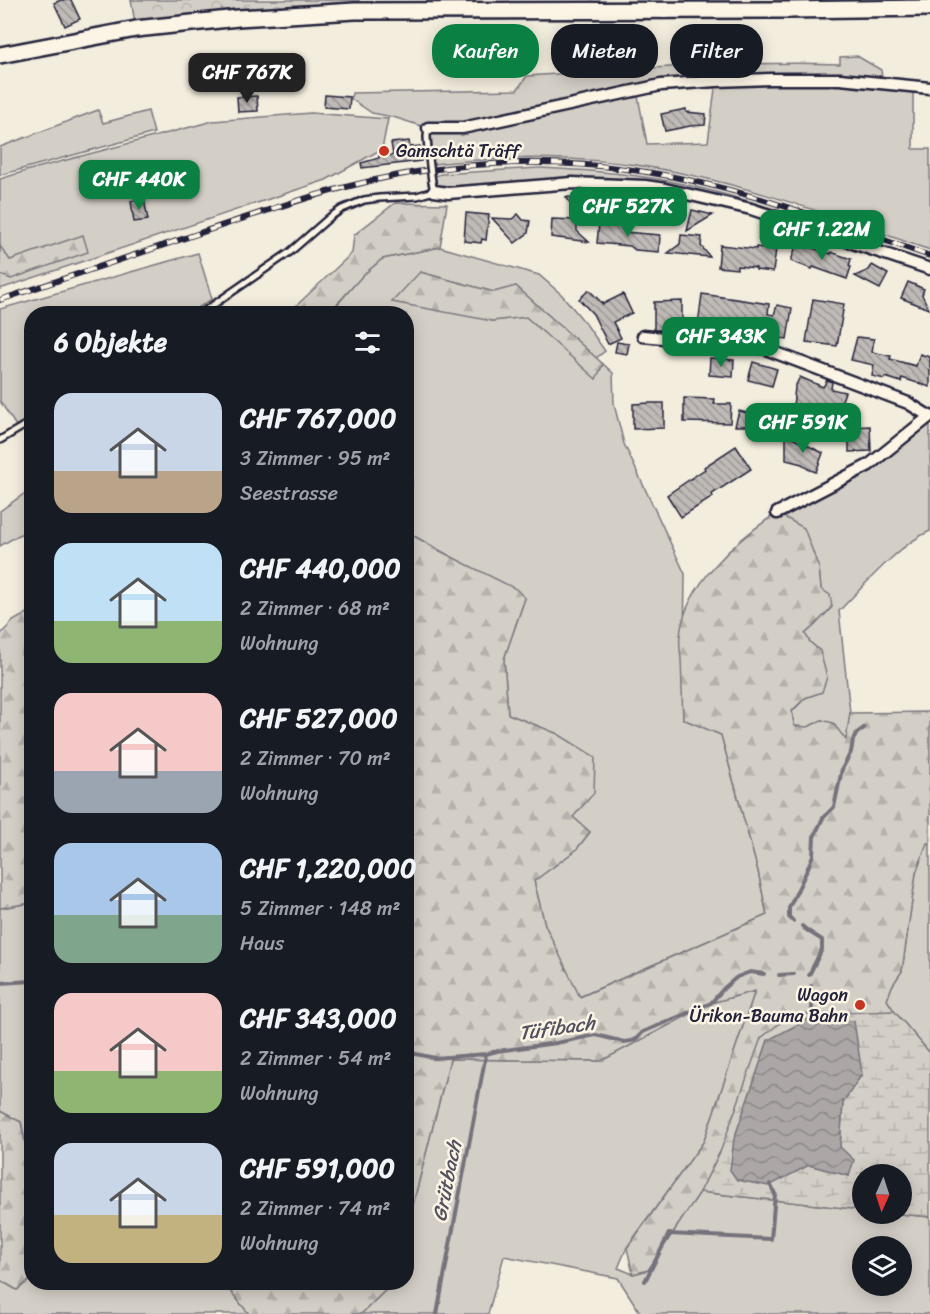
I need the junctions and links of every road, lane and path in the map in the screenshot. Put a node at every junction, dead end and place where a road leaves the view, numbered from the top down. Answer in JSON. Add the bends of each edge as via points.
{"nodes":[{"id":1,"x":930,"y":8,"type":"edge"},
{"id":2,"x":0,"y":55,"type":"edge"},
{"id":3,"x":930,"y":88,"type":"edge"},
{"id":4,"x":428,"y":128,"type":"joint"},
{"id":5,"x":433,"y":187,"type":"junction"},
{"id":6,"x":930,"y":269,"type":"edge"},
{"id":7,"x":212,"y":306,"type":"edge"},
{"id":8,"x":643,"y":336,"type":"dead end"},
{"id":9,"x":930,"y":416,"type":"edge"},
{"id":10,"x":24,"y":426,"type":"edge"},
{"id":11,"x":0,"y":440,"type":"edge"},
{"id":12,"x":777,"y":513,"type":"dead end"}],
"edges":[{"from":1,"to":2,"type":"main road","via":[[355,11],[136,29]]},
{"from":3,"to":4,"type":"street","via":[[840,79],[661,85],[481,124]]},
{"from":4,"to":5,"type":"lane","bridge":true},
{"from":5,"to":6,"type":"street","via":[[448,193],[572,183],[665,189],[751,209]]},
{"from":5,"to":7,"type":"lane","via":[[417,196],[364,200],[342,209],[290,252]]},
{"from":8,"to":9,"type":"street","via":[[763,348],[908,403]]},
{"from":9,"to":12,"type":"street","via":[[869,465]]},
{"from":10,"to":11,"type":"lane"}]}
